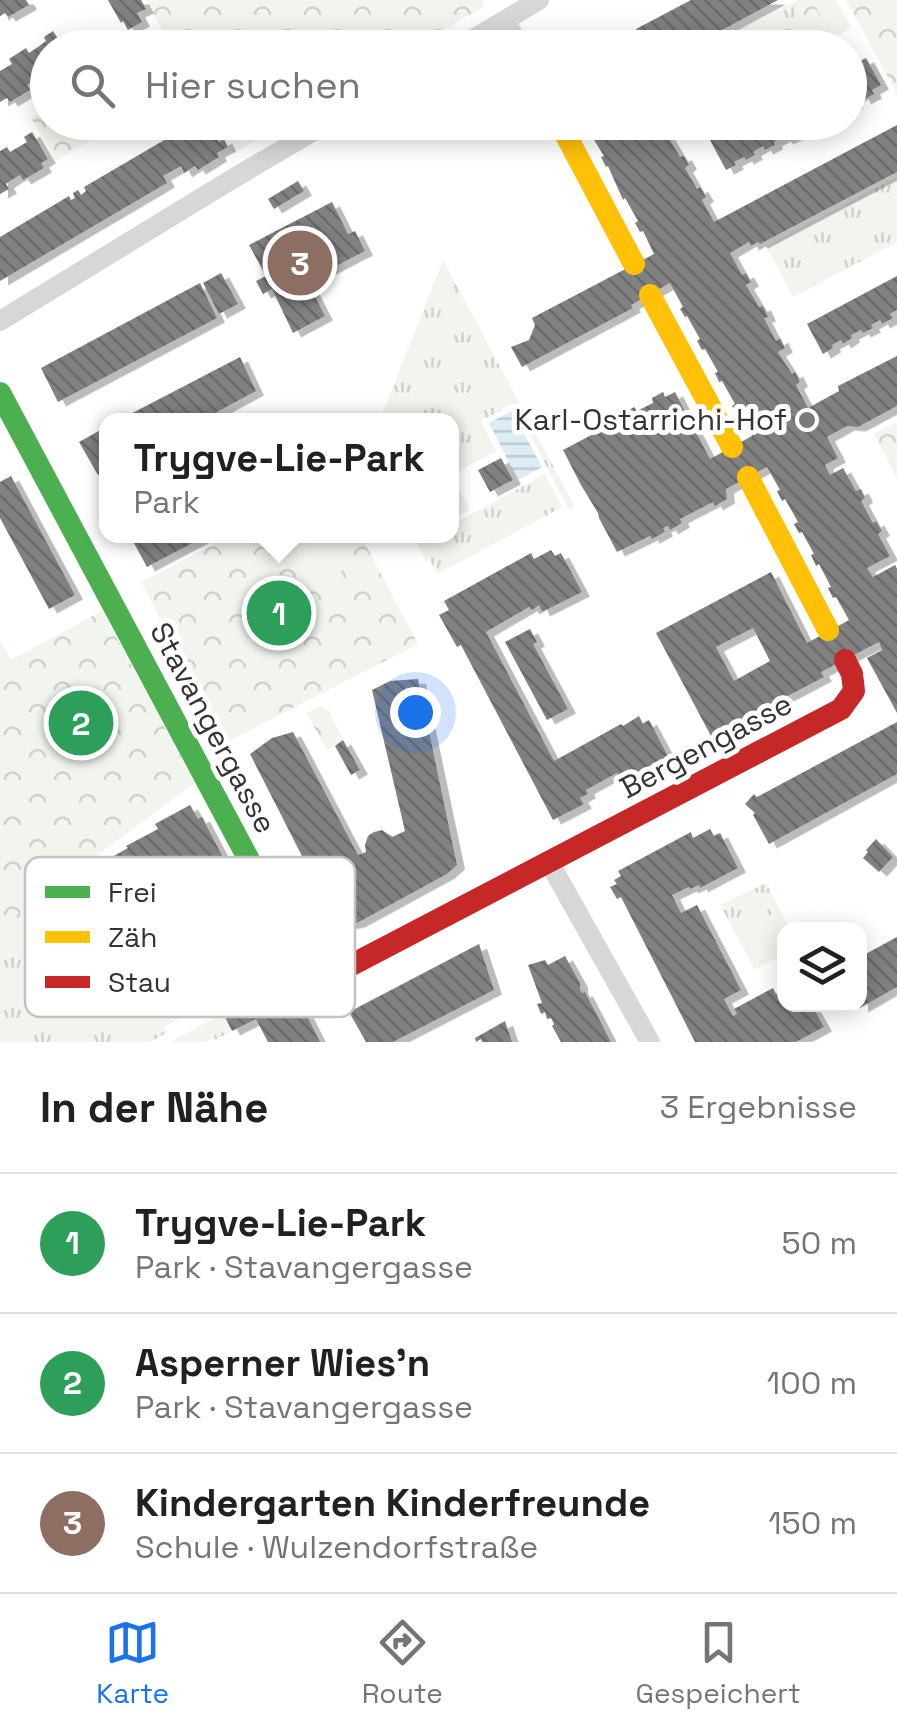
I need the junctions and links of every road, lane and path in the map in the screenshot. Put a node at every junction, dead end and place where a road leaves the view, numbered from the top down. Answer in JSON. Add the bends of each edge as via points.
{"nodes":[{"id":1,"x":539,"y":0,"type":"edge"},
{"id":2,"x":506,"y":20,"type":"junction"},
{"id":3,"x":489,"y":30,"type":"edge"},
{"id":4,"x":511,"y":30,"type":"edge"},
{"id":5,"x":298,"y":140,"type":"edge"},
{"id":6,"x":569,"y":140,"type":"edge"},
{"id":7,"x":634,"y":264,"type":"dead end"},
{"id":8,"x":650,"y":295,"type":"dead end"},
{"id":9,"x":0,"y":321,"type":"edge"},
{"id":10,"x":0,"y":393,"type":"edge"},
{"id":11,"x":732,"y":447,"type":"dead end"},
{"id":12,"x":748,"y":477,"type":"dead end"},
{"id":13,"x":828,"y":630,"type":"dead end"},
{"id":14,"x":845,"y":660,"type":"dead end"},
{"id":15,"x":247,"y":857,"type":"edge"},
{"id":16,"x":549,"y":862,"type":"junction"},
{"id":17,"x":355,"y":963,"type":"edge"},
{"id":18,"x":650,"y":1042,"type":"edge"}],
"edges":[{"from":1,"to":2,"type":"street"},
{"from":2,"to":3,"type":"street"},
{"from":2,"to":4,"type":"street"},
{"from":5,"to":9,"type":"street"},
{"from":6,"to":7,"type":"street"},
{"from":8,"to":11,"type":"street"},
{"from":10,"to":15,"type":"street","name":"Stavangergasse"},
{"from":12,"to":13,"type":"street"},
{"from":14,"to":16,"type":"street","name":"Bergengasse","via":[[854,691],[841,709]]},
{"from":16,"to":17,"type":"street","name":"Stavangergasse"},
{"from":16,"to":18,"type":"street"}]}
